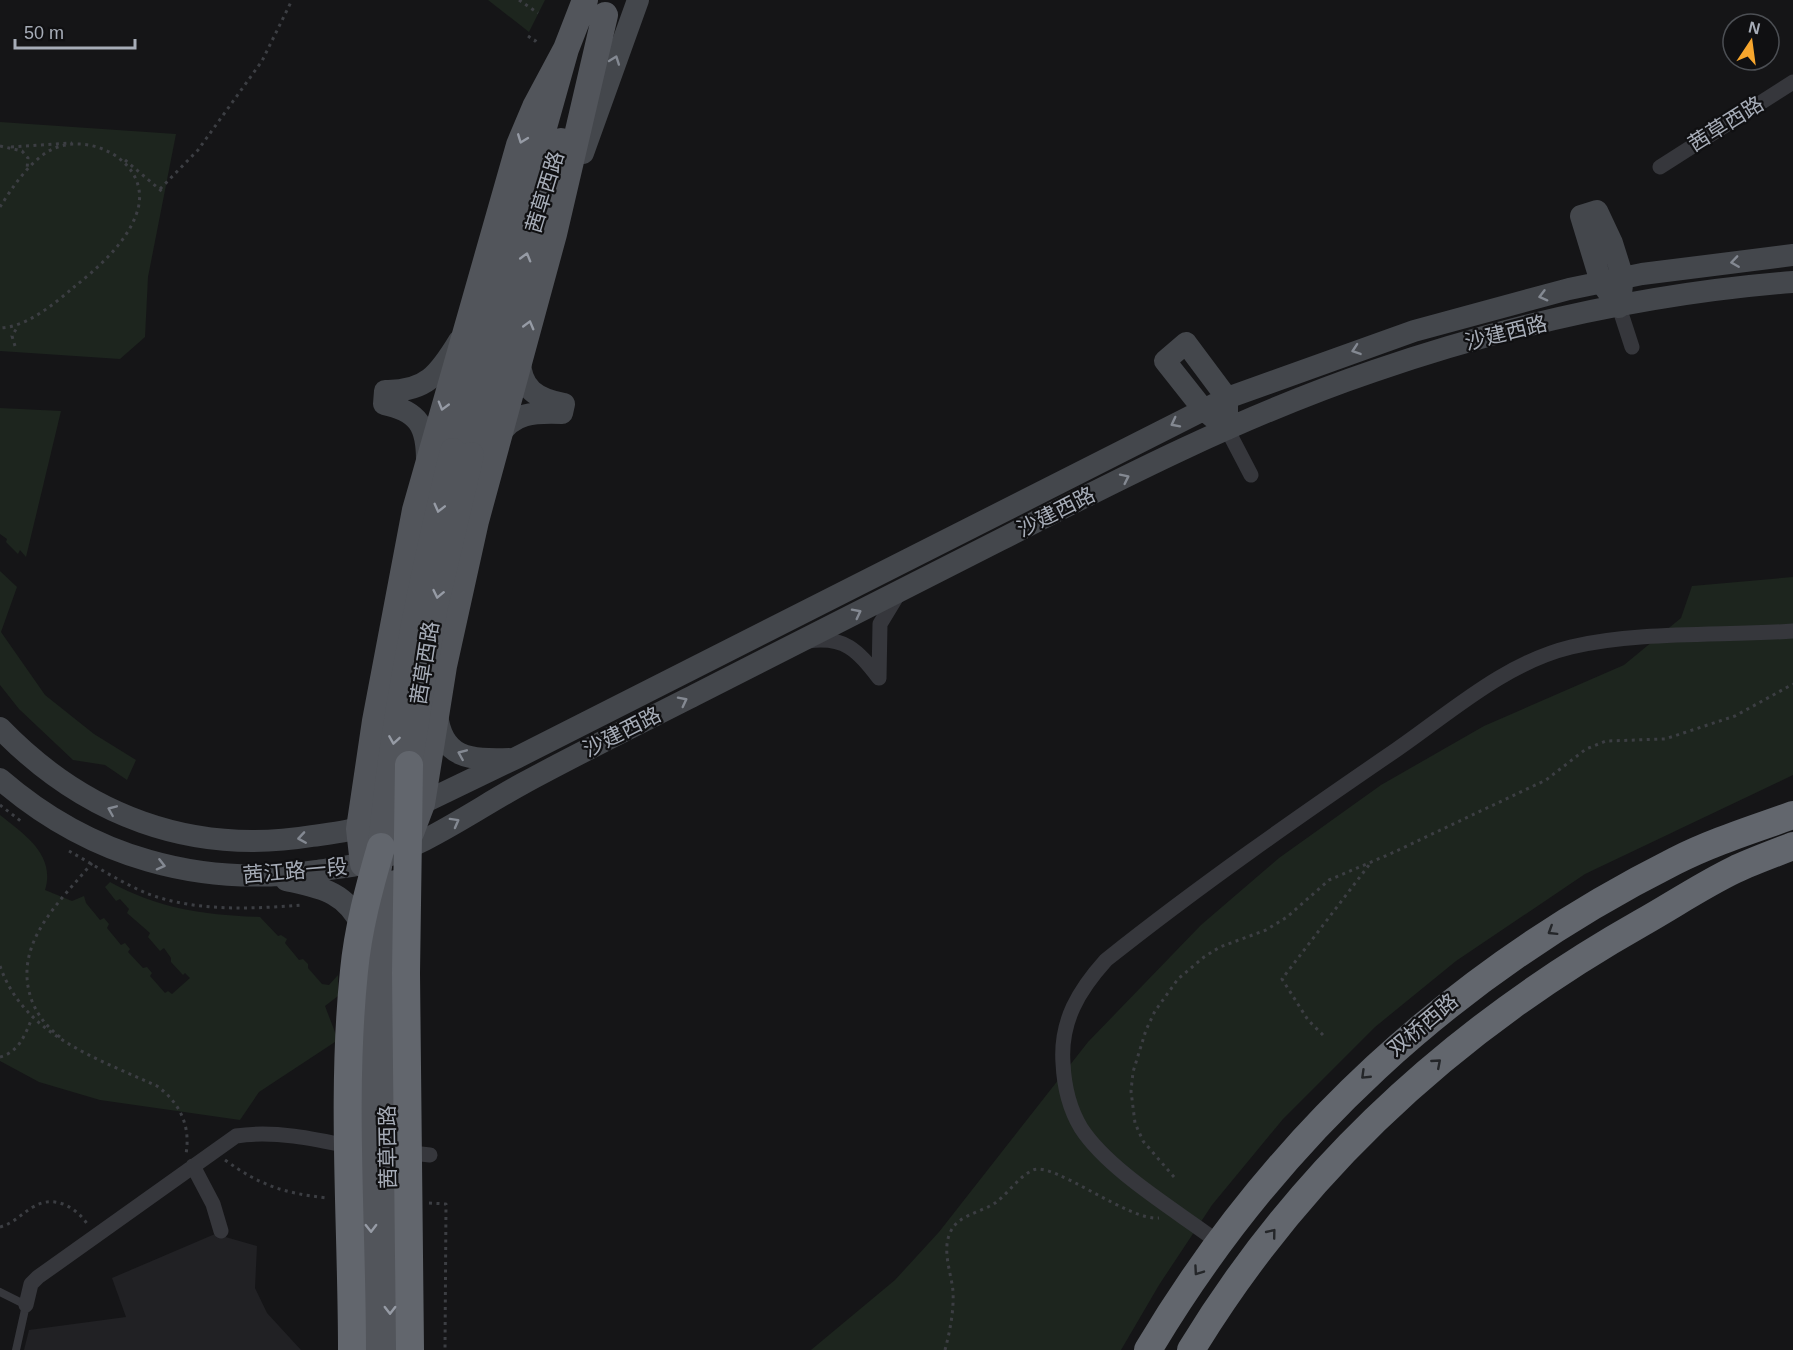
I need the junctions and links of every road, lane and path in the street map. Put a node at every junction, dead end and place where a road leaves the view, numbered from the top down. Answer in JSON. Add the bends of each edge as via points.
{"nodes":[{"id":1,"x":292,"y":0,"type":"edge"},
{"id":2,"x":519,"y":0,"type":"edge"},
{"id":3,"x":585,"y":0,"type":"edge"},
{"id":4,"x":638,"y":0,"type":"edge"},
{"id":5,"x":608,"y":8,"type":"edge"},
{"id":6,"x":538,"y":13,"type":"dead end"},
{"id":7,"x":528,"y":36,"type":"dead end"},
{"id":8,"x":537,"y":38,"type":"dead end"},
{"id":9,"x":566,"y":49,"type":"junction"},
{"id":10,"x":1793,"y":82,"type":"edge"},
{"id":11,"x":85,"y":145,"type":"junction"},
{"id":12,"x":0,"y":146,"type":"edge"},
{"id":13,"x":11,"y":147,"type":"junction"},
{"id":14,"x":115,"y":154,"type":"junction"},
{"id":15,"x":1660,"y":167,"type":"dead end"},
{"id":16,"x":26,"y":172,"type":"junction"},
{"id":17,"x":160,"y":189,"type":"junction"},
{"id":18,"x":165,"y":194,"type":"dead end"},
{"id":19,"x":0,"y":207,"type":"edge"},
{"id":20,"x":554,"y":234,"type":"junction"},
{"id":21,"x":1793,"y":255,"type":"edge"},
{"id":22,"x":1612,"y":280,"type":"junction"},
{"id":23,"x":1793,"y":282,"type":"edge"},
{"id":24,"x":1619,"y":307,"type":"junction"},
{"id":25,"x":20,"y":324,"type":"junction"},
{"id":26,"x":0,"y":328,"type":"edge"},
{"id":27,"x":463,"y":334,"type":"junction"},
{"id":28,"x":15,"y":346,"type":"dead end"},
{"id":29,"x":1632,"y":347,"type":"dead end"},
{"id":30,"x":520,"y":360,"type":"junction"},
{"id":31,"x":1227,"y":398,"type":"junction"},
{"id":32,"x":1203,"y":409,"type":"junction"},
{"id":33,"x":1227,"y":429,"type":"junction"},
{"id":34,"x":497,"y":439,"type":"junction"},
{"id":35,"x":462,"y":453,"type":"junction"},
{"id":36,"x":427,"y":464,"type":"junction"},
{"id":37,"x":1251,"y":475,"type":"dead end"},
{"id":38,"x":901,"y":590,"type":"junction"},
{"id":39,"x":1793,"y":631,"type":"edge"},
{"id":40,"x":799,"y":642,"type":"junction"},
{"id":41,"x":385,"y":657,"type":"junction"},
{"id":42,"x":444,"y":666,"type":"junction"},
{"id":43,"x":1793,"y":684,"type":"edge"},
{"id":44,"x":437,"y":709,"type":"junction"},
{"id":45,"x":0,"y":728,"type":"edge"},
{"id":46,"x":516,"y":758,"type":"junction"},
{"id":47,"x":409,"y":765,"type":"junction"},
{"id":48,"x":0,"y":778,"type":"edge"},
{"id":49,"x":1793,"y":799,"type":"edge"},
{"id":50,"x":422,"y":804,"type":"junction"},
{"id":51,"x":1793,"y":815,"type":"edge"},
{"id":52,"x":107,"y":846,"type":"junction"},
{"id":53,"x":1793,"y":846,"type":"edge"},
{"id":54,"x":377,"y":848,"type":"junction"},
{"id":55,"x":1370,"y":863,"type":"junction"},
{"id":56,"x":1793,"y":864,"type":"edge"},
{"id":57,"x":271,"y":876,"type":"junction"},
{"id":58,"x":1602,"y":901,"type":"junction"},
{"id":59,"x":362,"y":926,"type":"junction"},
{"id":60,"x":398,"y":926,"type":"junction"},
{"id":61,"x":1632,"y":928,"type":"junction"},
{"id":62,"x":0,"y":966,"type":"edge"},
{"id":63,"x":32,"y":1018,"type":"junction"},
{"id":64,"x":1323,"y":1035,"type":"dead end"},
{"id":65,"x":70,"y":1044,"type":"junction"},
{"id":66,"x":0,"y":1057,"type":"edge"},
{"id":67,"x":353,"y":1147,"type":"junction"},
{"id":68,"x":389,"y":1151,"type":"junction"},
{"id":69,"x":430,"y":1155,"type":"dead end"},
{"id":70,"x":187,"y":1170,"type":"junction"},
{"id":71,"x":1174,"y":1177,"type":"dead end"},
{"id":72,"x":1172,"y":1208,"type":"junction"},
{"id":73,"x":0,"y":1227,"type":"edge"},
{"id":74,"x":221,"y":1232,"type":"dead end"},
{"id":75,"x":95,"y":1236,"type":"junction"},
{"id":76,"x":1218,"y":1242,"type":"junction"},
{"id":77,"x":0,"y":1292,"type":"edge"},
{"id":78,"x":26,"y":1305,"type":"junction"},
{"id":79,"x":16,"y":1350,"type":"edge"},
{"id":80,"x":351,"y":1350,"type":"edge"},
{"id":81,"x":372,"y":1350,"type":"edge"},
{"id":82,"x":390,"y":1350,"type":"edge"},
{"id":83,"x":410,"y":1350,"type":"edge"},
{"id":84,"x":945,"y":1350,"type":"edge"},
{"id":85,"x":1148,"y":1350,"type":"edge"},
{"id":86,"x":1191,"y":1350,"type":"edge"}],
"edges":[{"from":1,"to":17,"type":"path","via":[[262,61],[198,150]]},
{"from":2,"to":6,"type":"path"},
{"from":3,"to":9,"type":"main road","name":"茜草西路"},
{"from":20,"to":4,"type":"main road","one_way":true},
{"from":5,"to":20,"type":"main road"},
{"from":35,"to":5,"type":"main road","name":"茜草西路","one_way":true,"via":[[568,117]]},
{"from":7,"to":8,"type":"path","via":[[535,41]]},
{"from":9,"to":27,"type":"main road","one_way":true,"via":[[519,145]]},
{"from":9,"to":35,"type":"main road","name":"茜草西路"},
{"from":10,"to":15,"type":"street","name":"茜草西路"},
{"from":11,"to":13,"type":"path","via":[[57,142]]},
{"from":11,"to":14,"type":"path"},
{"from":11,"to":16,"type":"path","via":[[48,152]]},
{"from":12,"to":13,"type":"path"},
{"from":13,"to":16,"type":"path","via":[[25,154],[29,163]]},
{"from":14,"to":17,"type":"path"},
{"from":14,"to":25,"type":"path","via":[[133,171],[139,188],[137,214],[129,229],[80,283]]},
{"from":16,"to":19,"type":"path"},
{"from":17,"to":18,"type":"path"},
{"from":30,"to":20,"type":"main road","one_way":true},
{"from":21,"to":22,"type":"main road","name":"沙建西路","one_way":true},
{"from":22,"to":24,"type":"main road"},
{"from":22,"to":31,"type":"main road","name":"沙建西路","one_way":true,"via":[[1414,331]]},
{"from":23,"to":24,"type":"main road","name":"沙建西路"},
{"from":24,"to":29,"type":"street"},
{"from":24,"to":33,"type":"main road","name":"沙建西路","via":[[1425,354]]},
{"from":25,"to":26,"type":"path"},
{"from":25,"to":28,"type":"path","via":[[12,336]]},
{"from":27,"to":36,"type":"main road","one_way":true},
{"from":27,"to":36,"type":"main road","via":[[430,380],[409,390],[385,391],[384,404],[404,410],[421,425]]},
{"from":30,"to":34,"type":"main road"},
{"from":30,"to":34,"type":"main road","via":[[526,387],[543,399],[564,404],[562,413],[522,415],[502,430]]},
{"from":31,"to":32,"type":"main road","name":"沙建西路"},
{"from":31,"to":32,"type":"main road","via":[[1186,343],[1165,361]]},
{"from":31,"to":33,"type":"main road"},
{"from":32,"to":33,"type":"main road"},
{"from":32,"to":46,"type":"main road","name":"沙建西路","one_way":true},
{"from":33,"to":37,"type":"street"},
{"from":38,"to":33,"type":"main road","name":"沙建西路","one_way":true},
{"from":34,"to":42,"type":"main road"},
{"from":35,"to":47,"type":"main road","name":"茜草西路","one_way":true,"bridge":true},
{"from":35,"to":54,"type":"main road","name":"茜草西路","one_way":true,"bridge":true,"via":[[416,609]]},
{"from":36,"to":41,"type":"main road"},
{"from":40,"to":38,"type":"main road","name":"沙建西路","one_way":true},
{"from":38,"to":40,"type":"street","via":[[880,624],[879,678],[851,647],[821,639]]},
{"from":39,"to":72,"type":"street","via":[[1610,641],[1533,659],[1349,782],[1106,960],[1072,1005],[1064,1030],[1064,1080],[1071,1106],[1099,1150]]},
{"from":54,"to":40,"type":"main road","name":"沙建西路","one_way":true,"via":[[527,781]]},
{"from":41,"to":42,"type":"main road"},
{"from":41,"to":54,"type":"main road"},
{"from":42,"to":44,"type":"main road"},
{"from":43,"to":55,"type":"path","via":[[1736,716],[1675,736],[1599,743],[1575,756],[1546,780]]},
{"from":46,"to":44,"type":"main road","one_way":true,"via":[[478,759],[457,754],[443,738]]},
{"from":44,"to":50,"type":"main road"},
{"from":54,"to":45,"type":"main road","name":"茜江路一段","one_way":true,"via":[[203,839],[170,831],[107,808],[65,785],[26,755]]},
{"from":46,"to":50,"type":"main road","name":"沙建西路"},
{"from":47,"to":82,"type":"main road","name":"茜草西路","one_way":true,"bridge":true,"via":[[392,921],[387,1026]]},
{"from":47,"to":83,"type":"highway","bridge":true,"via":[[405,973]]},
{"from":48,"to":52,"type":"main road","name":"茜江路一段","via":[[45,813]]},
{"from":49,"to":58,"type":"highway","via":[[1702,834],[1669,852]]},
{"from":50,"to":54,"type":"main road"},
{"from":50,"to":54,"type":"main road","name":"沙建西路"},
{"from":51,"to":58,"type":"highway","name":"双桥西路","via":[[1676,860]]},
{"from":52,"to":57,"type":"main road","name":"茜江路一段","one_way":true,"via":[[197,873]]},
{"from":52,"to":65,"type":"path","via":[[43,924],[30,947],[27,962],[29,992],[41,1019]]},
{"from":53,"to":61,"type":"highway","name":"双桥西路","via":[[1734,871]]},
{"from":54,"to":57,"type":"main road","name":"茜江路一段"},
{"from":54,"to":59,"type":"main road"},
{"from":54,"to":60,"type":"main road"},
{"from":54,"to":80,"type":"highway","bridge":true,"via":[[360,929],[349,1048]]},
{"from":54,"to":81,"type":"main road","name":"茜草西路","one_way":true,"bridge":true,"via":[[369,1037]]},
{"from":55,"to":64,"type":"path","via":[[1282,979],[1308,1020]]},
{"from":55,"to":71,"type":"path","via":[[1321,884],[1300,908],[1266,930],[1204,957],[1165,996],[1137,1054],[1131,1099],[1143,1141]]},
{"from":56,"to":61,"type":"highway","via":[[1713,887]]},
{"from":57,"to":59,"type":"main road","via":[[335,894],[354,909]]},
{"from":58,"to":76,"type":"highway","name":"双桥西路","one_way":true,"via":[[1462,992],[1380,1061],[1306,1134]]},
{"from":59,"to":60,"type":"main road"},
{"from":59,"to":67,"type":"main road"},
{"from":60,"to":68,"type":"main road"},
{"from":86,"to":61,"type":"highway","name":"双桥西路","one_way":true,"via":[[1260,1248],[1378,1116],[1489,1020],[1561,970]]},
{"from":62,"to":63,"type":"path","via":[[14,997]]},
{"from":63,"to":65,"type":"path"},
{"from":63,"to":66,"type":"path","via":[[22,1041],[12,1053]]},
{"from":65,"to":70,"type":"path","via":[[168,1094],[183,1117]]},
{"from":67,"to":68,"type":"street"},
{"from":67,"to":70,"type":"street","via":[[310,1138],[250,1134],[236,1136]]},
{"from":68,"to":69,"type":"street"},
{"from":70,"to":74,"type":"street","via":[[213,1204]]},
{"from":70,"to":75,"type":"street"},
{"from":72,"to":76,"type":"street"},
{"from":72,"to":84,"type":"path","via":[[1166,1215],[1154,1218],[1109,1201],[1046,1169],[1033,1170],[994,1203],[964,1218],[950,1232],[947,1243],[952,1291]]},
{"from":73,"to":75,"type":"path","via":[[12,1224],[35,1206],[63,1203],[74,1210]]},
{"from":75,"to":78,"type":"street","via":[[31,1284]]},
{"from":76,"to":85,"type":"highway","name":"双桥西路","one_way":true},
{"from":77,"to":78,"type":"lane"},
{"from":78,"to":79,"type":"lane"}]}
